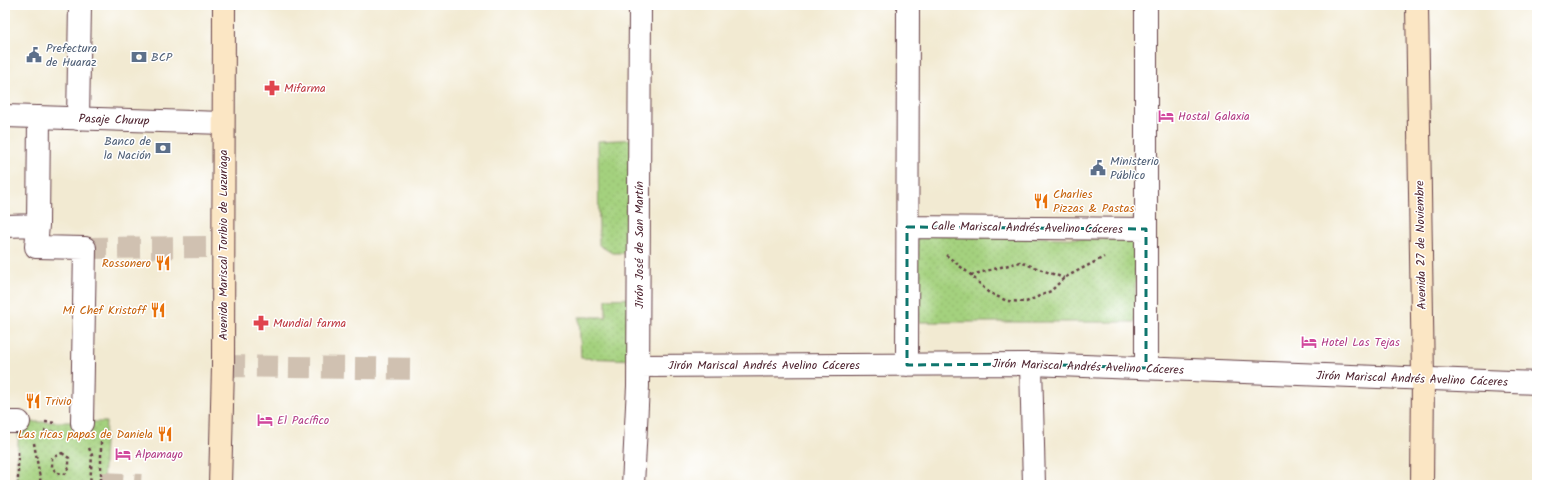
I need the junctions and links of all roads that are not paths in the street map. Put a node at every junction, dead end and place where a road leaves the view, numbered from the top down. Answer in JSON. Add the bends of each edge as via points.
{"nodes":[{"id":1,"x":80,"y":5,"type":"edge"},
{"id":2,"x":224,"y":5,"type":"edge"},
{"id":3,"x":640,"y":5,"type":"edge"},
{"id":4,"x":908,"y":5,"type":"edge"},
{"id":5,"x":1146,"y":5,"type":"edge"},
{"id":6,"x":1417,"y":5,"type":"edge"},
{"id":7,"x":5,"y":116,"type":"edge"},
{"id":8,"x":39,"y":117,"type":"junction"},
{"id":9,"x":78,"y":119,"type":"junction"},
{"id":10,"x":223,"y":123,"type":"junction"},
{"id":11,"x":38,"y":225,"type":"junction"},
{"id":12,"x":5,"y":226,"type":"edge"},
{"id":13,"x":907,"y":226,"type":"junction"},
{"id":14,"x":1146,"y":229,"type":"junction"},
{"id":15,"x":1031,"y":364,"type":"junction"},
{"id":16,"x":907,"y":365,"type":"junction"},
{"id":17,"x":638,"y":366,"type":"junction"},
{"id":18,"x":1146,"y":368,"type":"junction"},
{"id":19,"x":1423,"y":379,"type":"junction"},
{"id":20,"x":1537,"y":383,"type":"edge"},
{"id":21,"x":82,"y":423,"type":"dead end"},
{"id":22,"x":220,"y":485,"type":"edge"},
{"id":23,"x":633,"y":485,"type":"edge"},
{"id":24,"x":1034,"y":485,"type":"edge"},
{"id":25,"x":1422,"y":485,"type":"edge"}],
"edges":[{"from":1,"to":9,"type":"street"},
{"from":2,"to":10,"type":"street","name":"Avenida Mariscal Toribio de Luzuriaga"},
{"from":3,"to":17,"type":"street","name":"Jirón José de San Martín"},
{"from":4,"to":13,"type":"street"},
{"from":5,"to":14,"type":"street"},
{"from":6,"to":19,"type":"street","name":"Avenida 27 de Noviembre"},
{"from":7,"to":8,"type":"street","name":"Pasaje Churup"},
{"from":8,"to":9,"type":"street","name":"Pasaje Churup"},
{"from":8,"to":11,"type":"street"},
{"from":9,"to":10,"type":"street","name":"Pasaje Churup"},
{"from":10,"to":22,"type":"street","name":"Avenida Mariscal Toribio de Luzuriaga","via":[[223,366]]},
{"from":11,"to":12,"type":"street"},
{"from":11,"to":21,"type":"street","via":[[36,247],[85,248]]},
{"from":13,"to":14,"type":"street","name":"Calle Mariscal Andrés Avelino Cáceres"},
{"from":13,"to":16,"type":"street"},
{"from":14,"to":18,"type":"street"},
{"from":15,"to":16,"type":"street","name":"Jirón Mariscal Andrés Avelino Cáceres"},
{"from":15,"to":18,"type":"street","name":"Jirón Mariscal Andrés Avelino Cáceres"},
{"from":15,"to":24,"type":"street"},
{"from":16,"to":17,"type":"street","name":"Jirón Mariscal Andrés Avelino Cáceres"},
{"from":17,"to":23,"type":"street","name":"Jirón José de San Martín"},
{"from":18,"to":19,"type":"street","name":"Jirón Mariscal Andrés Avelino Cáceres"},
{"from":19,"to":20,"type":"street","name":"Jirón Mariscal Andrés Avelino Cáceres"},
{"from":19,"to":25,"type":"street","name":"Avenida 27 de Noviembre"}]}
